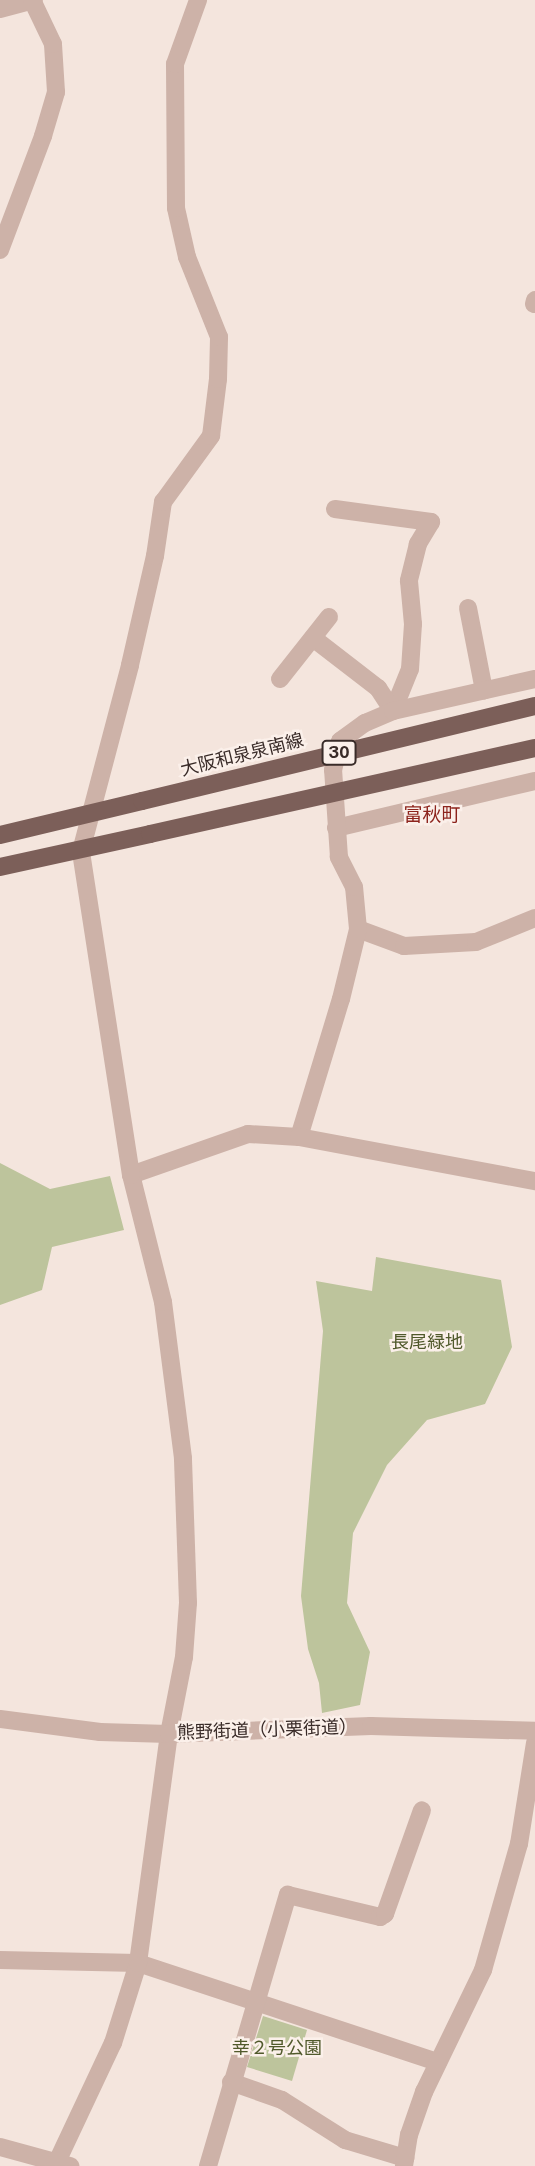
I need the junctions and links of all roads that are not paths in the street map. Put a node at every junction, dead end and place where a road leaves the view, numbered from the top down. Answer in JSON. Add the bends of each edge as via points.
{"nodes":[{"id":1,"x":33,"y":0,"type":"edge"},
{"id":2,"x":198,"y":0,"type":"edge"},
{"id":3,"x":0,"y":9,"type":"edge"},
{"id":4,"x":0,"y":250,"type":"edge"},
{"id":5,"x":335,"y":509,"type":"dead end"},
{"id":6,"x":468,"y":608,"type":"dead end"},
{"id":7,"x":330,"y":617,"type":"dead end"},
{"id":8,"x":313,"y":638,"type":"junction"},
{"id":9,"x":280,"y":679,"type":"dead end"},
{"id":10,"x":535,"y":679,"type":"edge"},
{"id":11,"x":484,"y":690,"type":"junction"},
{"id":12,"x":535,"y":706,"type":"edge"},
{"id":13,"x":393,"y":710,"type":"junction"},
{"id":14,"x":535,"y":748,"type":"edge"},
{"id":15,"x":535,"y":781,"type":"edge"},
{"id":16,"x":89,"y":815,"type":"junction"},
{"id":17,"x":336,"y":828,"type":"junction"},
{"id":18,"x":0,"y":835,"type":"edge"},
{"id":19,"x":81,"y":851,"type":"junction"},
{"id":20,"x":0,"y":867,"type":"edge"},
{"id":21,"x":535,"y":918,"type":"edge"},
{"id":22,"x":358,"y":929,"type":"junction"},
{"id":23,"x":299,"y":1137,"type":"junction"},
{"id":24,"x":131,"y":1175,"type":"junction"},
{"id":25,"x":535,"y":1181,"type":"edge"},
{"id":26,"x":0,"y":1719,"type":"edge"},
{"id":27,"x":535,"y":1731,"type":"edge"},
{"id":28,"x":169,"y":1734,"type":"junction"},
{"id":29,"x":535,"y":1743,"type":"edge"},
{"id":30,"x":422,"y":1810,"type":"dead end"},
{"id":31,"x":527,"y":1845,"type":"edge"},
{"id":32,"x":0,"y":1960,"type":"edge"},
{"id":33,"x":138,"y":1963,"type":"junction"},
{"id":34,"x":255,"y":2004,"type":"junction"},
{"id":35,"x":438,"y":2062,"type":"junction"},
{"id":36,"x":231,"y":2082,"type":"junction"},
{"id":37,"x":0,"y":2147,"type":"edge"},
{"id":38,"x":404,"y":2162,"type":"edge"},
{"id":39,"x":61,"y":2165,"type":"edge"},
{"id":40,"x":208,"y":2166,"type":"edge"}],
"edges":[{"from":1,"to":3,"type":"street"},
{"from":1,"to":4,"type":"street","via":[[54,44],[56,92]]},
{"from":2,"to":16,"type":"street","via":[[175,64],[176,208],[187,257],[219,337],[211,436],[163,502],[130,664]]},
{"from":5,"to":13,"type":"street","via":[[431,522],[418,544],[409,581],[413,624],[410,669]]},
{"from":6,"to":11,"type":"street"},
{"from":7,"to":8,"type":"street"},
{"from":8,"to":9,"type":"street"},
{"from":8,"to":13,"type":"street","via":[[378,688]]},
{"from":10,"to":11,"type":"street"},
{"from":11,"to":13,"type":"street"},
{"from":12,"to":16,"type":"main road","name":"大阪和泉泉南線","number":"30","bridge":true},
{"from":13,"to":17,"type":"street","via":[[340,741],[333,770]]},
{"from":14,"to":19,"type":"main road","number":"30","bridge":true},
{"from":15,"to":17,"type":"street"},
{"from":16,"to":18,"type":"main road","name":"大阪和泉泉南線","number":"30"},
{"from":16,"to":19,"type":"street"},
{"from":17,"to":22,"type":"street","via":[[339,857],[354,887]]},
{"from":19,"to":20,"type":"main road","number":"30"},
{"from":19,"to":24,"type":"street"},
{"from":21,"to":22,"type":"street","via":[[477,942],[404,946]]},
{"from":22,"to":23,"type":"street"},
{"from":23,"to":24,"type":"street","via":[[248,1134]]},
{"from":23,"to":25,"type":"street"},
{"from":24,"to":28,"type":"street","via":[[163,1303],[183,1458],[188,1604],[184,1657]]},
{"from":26,"to":28,"type":"street","name":"熊野街道（小栗街道）","via":[[100,1732]]},
{"from":27,"to":28,"type":"street","name":"熊野街道（小栗街道）","via":[[371,1726]]},
{"from":28,"to":33,"type":"street"},
{"from":29,"to":31,"type":"street"},
{"from":30,"to":34,"type":"street","via":[[385,1914],[380,1917],[288,1895]]},
{"from":31,"to":35,"type":"street","via":[[483,1970]]},
{"from":32,"to":33,"type":"street"},
{"from":33,"to":34,"type":"street"},
{"from":33,"to":39,"type":"street","via":[[113,2043]]},
{"from":34,"to":35,"type":"street"},
{"from":34,"to":36,"type":"street"},
{"from":35,"to":38,"type":"street","via":[[424,2092]]},
{"from":36,"to":38,"type":"street","via":[[282,2100],[345,2140]]},
{"from":36,"to":40,"type":"street"},
{"from":37,"to":39,"type":"street"}]}
